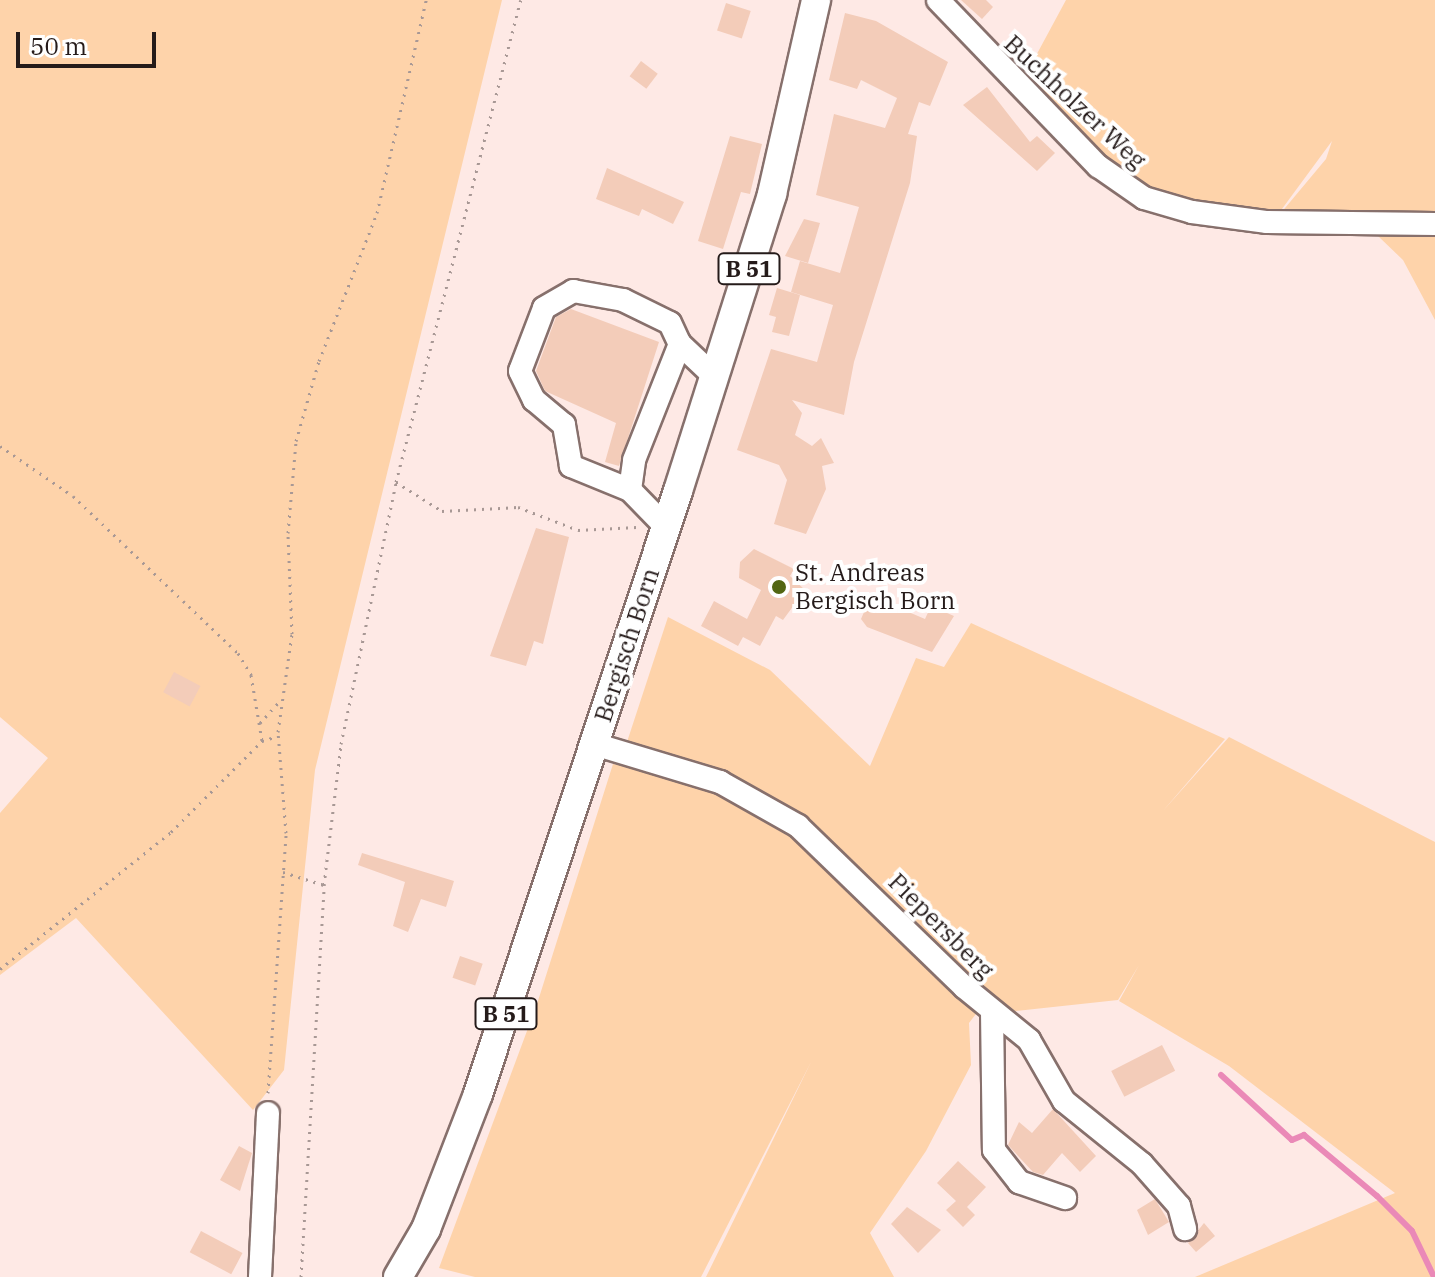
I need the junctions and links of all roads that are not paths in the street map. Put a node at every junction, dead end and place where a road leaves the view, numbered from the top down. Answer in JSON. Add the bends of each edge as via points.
{"nodes":[{"id":1,"x":816,"y":0,"type":"edge"},
{"id":2,"x":938,"y":0,"type":"edge"},
{"id":3,"x":1435,"y":224,"type":"edge"},
{"id":4,"x":680,"y":344,"type":"junction"},
{"id":5,"x":715,"y":377,"type":"junction"},
{"id":6,"x":630,"y":490,"type":"junction"},
{"id":7,"x":655,"y":526,"type":"junction"},
{"id":8,"x":594,"y":744,"type":"junction"},
{"id":9,"x":992,"y":1012,"type":"junction"},
{"id":10,"x":268,"y":1113,"type":"road end"},
{"id":11,"x":1065,"y":1198,"type":"dead end"},
{"id":12,"x":1185,"y":1229,"type":"dead end"},
{"id":13,"x":260,"y":1277,"type":"edge"},
{"id":14,"x":398,"y":1277,"type":"edge"}],
"edges":[{"from":1,"to":5,"type":"main road","name":"Bergisch Born","number":"B 51","via":[[772,194]]},
{"from":2,"to":3,"type":"street","name":"Buchholzer Weg","via":[[1098,166],[1144,198],[1253,220]]},
{"from":4,"to":5,"type":"street"},
{"from":4,"to":6,"type":"street","via":[[634,460]]},
{"from":4,"to":6,"type":"street","via":[[660,316],[585,290],[553,298],[537,319],[520,371],[534,400],[564,425],[571,466]]},
{"from":5,"to":7,"type":"main road","name":"Bergisch Born","number":"B 51"},
{"from":6,"to":7,"type":"street"},
{"from":7,"to":8,"type":"main road","name":"Bergisch Born","number":"B 51"},
{"from":8,"to":9,"type":"street","name":"Piepersberg","via":[[688,770],[772,808]]},
{"from":8,"to":14,"type":"main road","name":"Bergisch Born","number":"B 51","via":[[466,1128],[426,1229]]},
{"from":9,"to":11,"type":"street","via":[[994,1150],[1019,1182]]},
{"from":9,"to":12,"type":"street","name":"Piepersberg","via":[[1029,1040],[1064,1101],[1109,1134],[1179,1206]]},
{"from":10,"to":13,"type":"street"}]}
